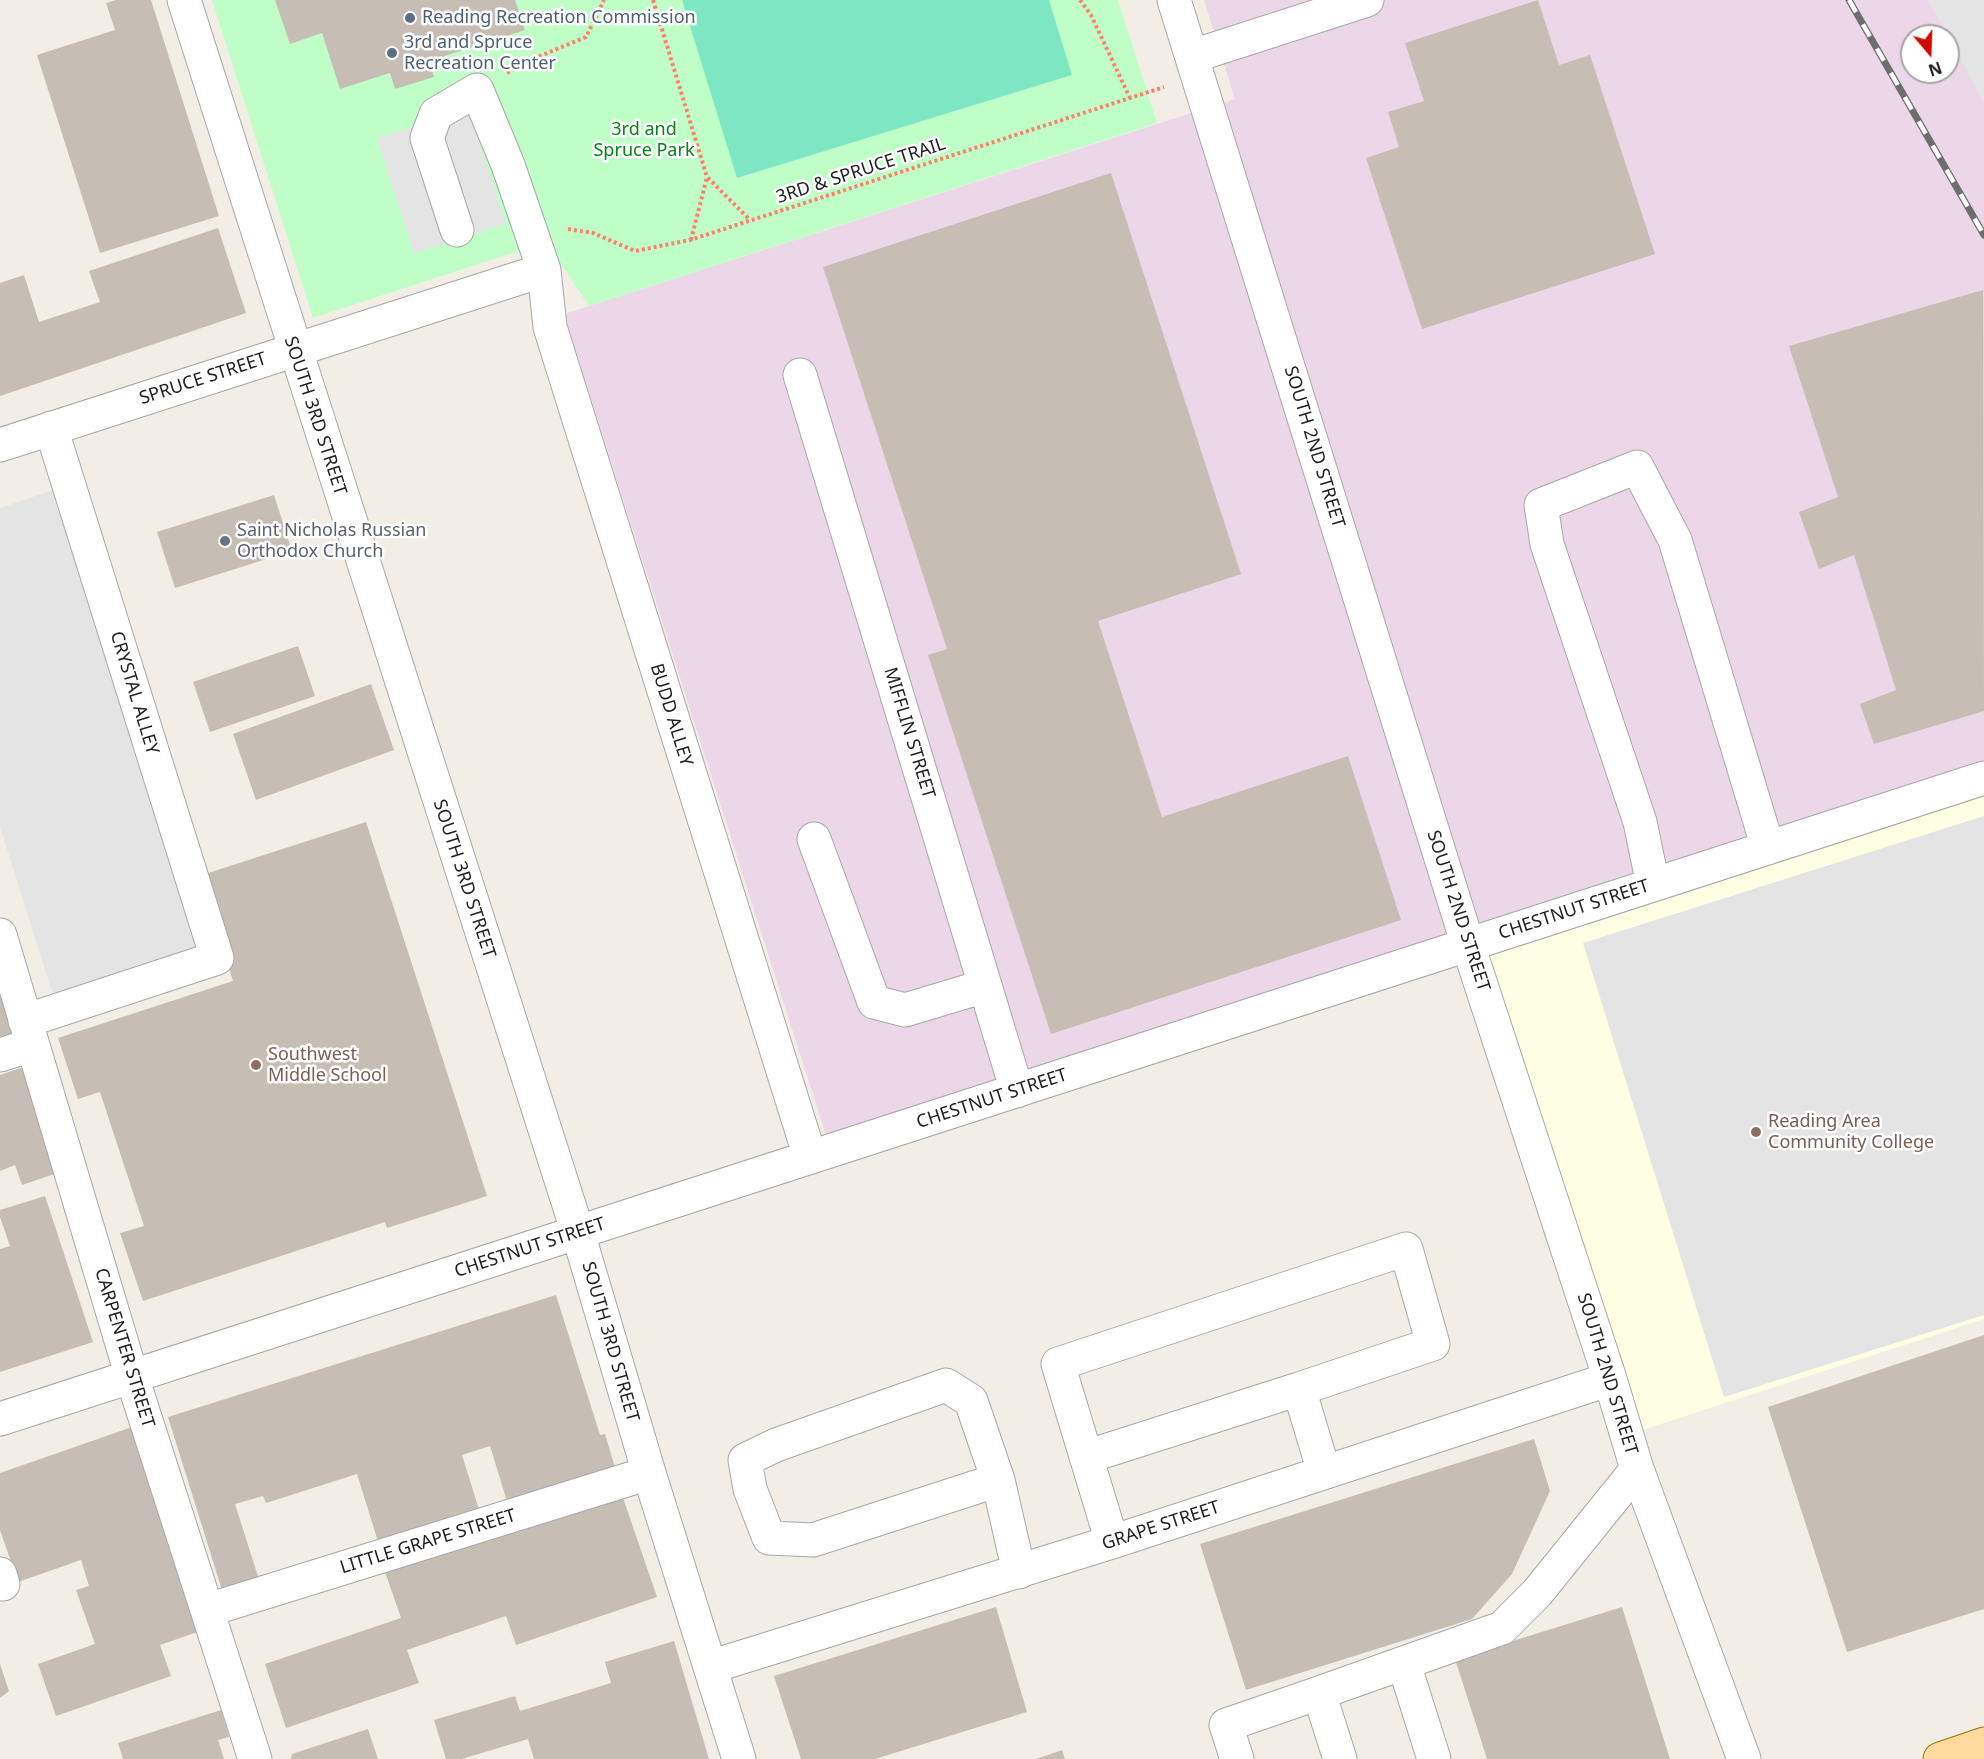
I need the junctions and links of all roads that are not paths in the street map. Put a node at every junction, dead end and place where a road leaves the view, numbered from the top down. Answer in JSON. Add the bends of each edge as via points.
{"nodes":[{"id":1,"x":184,"y":0,"type":"edge"},
{"id":2,"x":1174,"y":0,"type":"edge"},
{"id":3,"x":1367,"y":0,"type":"edge"},
{"id":4,"x":1196,"y":66,"type":"junction"},
{"id":5,"x":457,"y":230,"type":"dead end"},
{"id":6,"x":544,"y":270,"type":"junction"},
{"id":7,"x":294,"y":350,"type":"junction"},
{"id":8,"x":800,"y":375,"type":"dead end"},
{"id":9,"x":51,"y":428,"type":"junction"},
{"id":10,"x":0,"y":445,"type":"edge"},
{"id":11,"x":1984,"y":778,"type":"edge"},
{"id":12,"x":814,"y":839,"type":"dead end"},
{"id":13,"x":1768,"y":848,"type":"junction"},
{"id":14,"x":1653,"y":885,"type":"junction"},
{"id":15,"x":0,"y":935,"type":"edge"},
{"id":16,"x":1468,"y":945,"type":"junction"},
{"id":17,"x":985,"y":986,"type":"junction"},
{"id":18,"x":29,"y":1033,"type":"junction"},
{"id":19,"x":0,"y":1055,"type":"edge"},
{"id":20,"x":1017,"y":1091,"type":"junction"},
{"id":21,"x":810,"y":1157,"type":"junction"},
{"id":22,"x":578,"y":1233,"type":"junction"},
{"id":23,"x":132,"y":1377,"type":"junction"},
{"id":24,"x":1610,"y":1379,"type":"junction"},
{"id":25,"x":1299,"y":1389,"type":"junction"},
{"id":26,"x":0,"y":1419,"type":"edge"},
{"id":27,"x":1086,"y":1457,"type":"junction"},
{"id":28,"x":1637,"y":1469,"type":"junction"},
{"id":29,"x":1324,"y":1472,"type":"junction"},
{"id":30,"x":649,"y":1473,"type":"junction"},
{"id":31,"x":998,"y":1480,"type":"junction"},
{"id":32,"x":1112,"y":1542,"type":"junction"},
{"id":33,"x":1019,"y":1572,"type":"junction"},
{"id":34,"x":208,"y":1610,"type":"junction"},
{"id":35,"x":1404,"y":1664,"type":"junction"},
{"id":36,"x":710,"y":1667,"type":"junction"},
{"id":37,"x":1319,"y":1693,"type":"junction"},
{"id":38,"x":1984,"y":1744,"type":"edge"},
{"id":39,"x":255,"y":1759,"type":"edge"},
{"id":40,"x":739,"y":1759,"type":"edge"},
{"id":41,"x":1237,"y":1759,"type":"edge"},
{"id":42,"x":1340,"y":1759,"type":"edge"},
{"id":43,"x":1434,"y":1759,"type":"edge"},
{"id":44,"x":1744,"y":1759,"type":"edge"},
{"id":45,"x":1940,"y":1759,"type":"edge"}],
"edges":[{"from":1,"to":7,"type":"street","name":"SOUTH 3RD STREET"},
{"from":2,"to":4,"type":"street","name":"SOUTH 2ND STREET"},
{"from":3,"to":4,"type":"street"},
{"from":4,"to":16,"type":"street","name":"SOUTH 2ND STREET"},
{"from":5,"to":6,"type":"street","name":"BUDD ALLEY","via":[[427,138],[436,114],[477,90]]},
{"from":6,"to":7,"type":"street","name":"SPRUCE STREET"},
{"from":6,"to":21,"type":"street","name":"BUDD ALLEY","via":[[550,327]]},
{"from":7,"to":9,"type":"street","name":"SPRUCE STREET"},
{"from":7,"to":22,"type":"street","name":"SOUTH 3RD STREET"},
{"from":8,"to":17,"type":"street","name":"MIFFLIN STREET"},
{"from":9,"to":10,"type":"street","name":"SPRUCE STREET"},
{"from":9,"to":18,"type":"street","name":"CRYSTAL ALLEY","via":[[217,958]]},
{"from":11,"to":13,"type":"street","name":"CHESTNUT STREET"},
{"from":12,"to":17,"type":"street","via":[[874,1002],[905,1010]]},
{"from":13,"to":14,"type":"street","name":"CHESTNUT STREET"},
{"from":13,"to":14,"type":"street","via":[[1675,540],[1637,467],[1541,505],[1547,544],[1640,822]]},
{"from":14,"to":16,"type":"street","name":"CHESTNUT STREET"},
{"from":15,"to":18,"type":"street","name":"CARPENTER STREET"},
{"from":16,"to":20,"type":"street","name":"CHESTNUT STREET"},
{"from":16,"to":24,"type":"street","name":"SOUTH 2ND STREET"},
{"from":17,"to":20,"type":"street","name":"MIFFLIN STREET"},
{"from":18,"to":19,"type":"street"},
{"from":18,"to":23,"type":"street","name":"CARPENTER STREET"},
{"from":20,"to":21,"type":"street","name":"CHESTNUT STREET"},
{"from":21,"to":22,"type":"street","name":"CHESTNUT STREET"},
{"from":22,"to":23,"type":"street","name":"CHESTNUT STREET"},
{"from":22,"to":30,"type":"street","name":"SOUTH 3RD STREET"},
{"from":23,"to":26,"type":"street","name":"CHESTNUT STREET"},
{"from":23,"to":34,"type":"street","name":"CARPENTER STREET"},
{"from":24,"to":28,"type":"street","name":"SOUTH 2ND STREET"},
{"from":24,"to":29,"type":"street","name":"GRAPE STREET"},
{"from":25,"to":27,"type":"street"},
{"from":25,"to":27,"type":"street","via":[[1433,1344],[1406,1249],[1058,1364]]},
{"from":25,"to":29,"type":"street"},
{"from":27,"to":32,"type":"street"},
{"from":28,"to":35,"type":"street","via":[[1537,1593],[1502,1628]]},
{"from":28,"to":44,"type":"street","name":"SOUTH 2ND STREET"},
{"from":29,"to":32,"type":"street","name":"GRAPE STREET"},
{"from":30,"to":34,"type":"street","name":"LITTLE GRAPE STREET"},
{"from":30,"to":36,"type":"street","name":"SOUTH 3RD STREET"},
{"from":31,"to":31,"type":"street","via":[[970,1401],[945,1385],[776,1444],[745,1460],[750,1489],[769,1538],[813,1540]]},
{"from":31,"to":33,"type":"street"},
{"from":32,"to":33,"type":"street","name":"GRAPE STREET"},
{"from":33,"to":36,"type":"street","name":"GRAPE STREET"},
{"from":34,"to":39,"type":"street","name":"CARPENTER STREET"},
{"from":35,"to":37,"type":"street"},
{"from":35,"to":43,"type":"street"},
{"from":36,"to":40,"type":"street","name":"SOUTH 3RD STREET"},
{"from":37,"to":41,"type":"street","via":[[1226,1725]]},
{"from":37,"to":42,"type":"street"},
{"from":38,"to":45,"type":"main road"}]}
